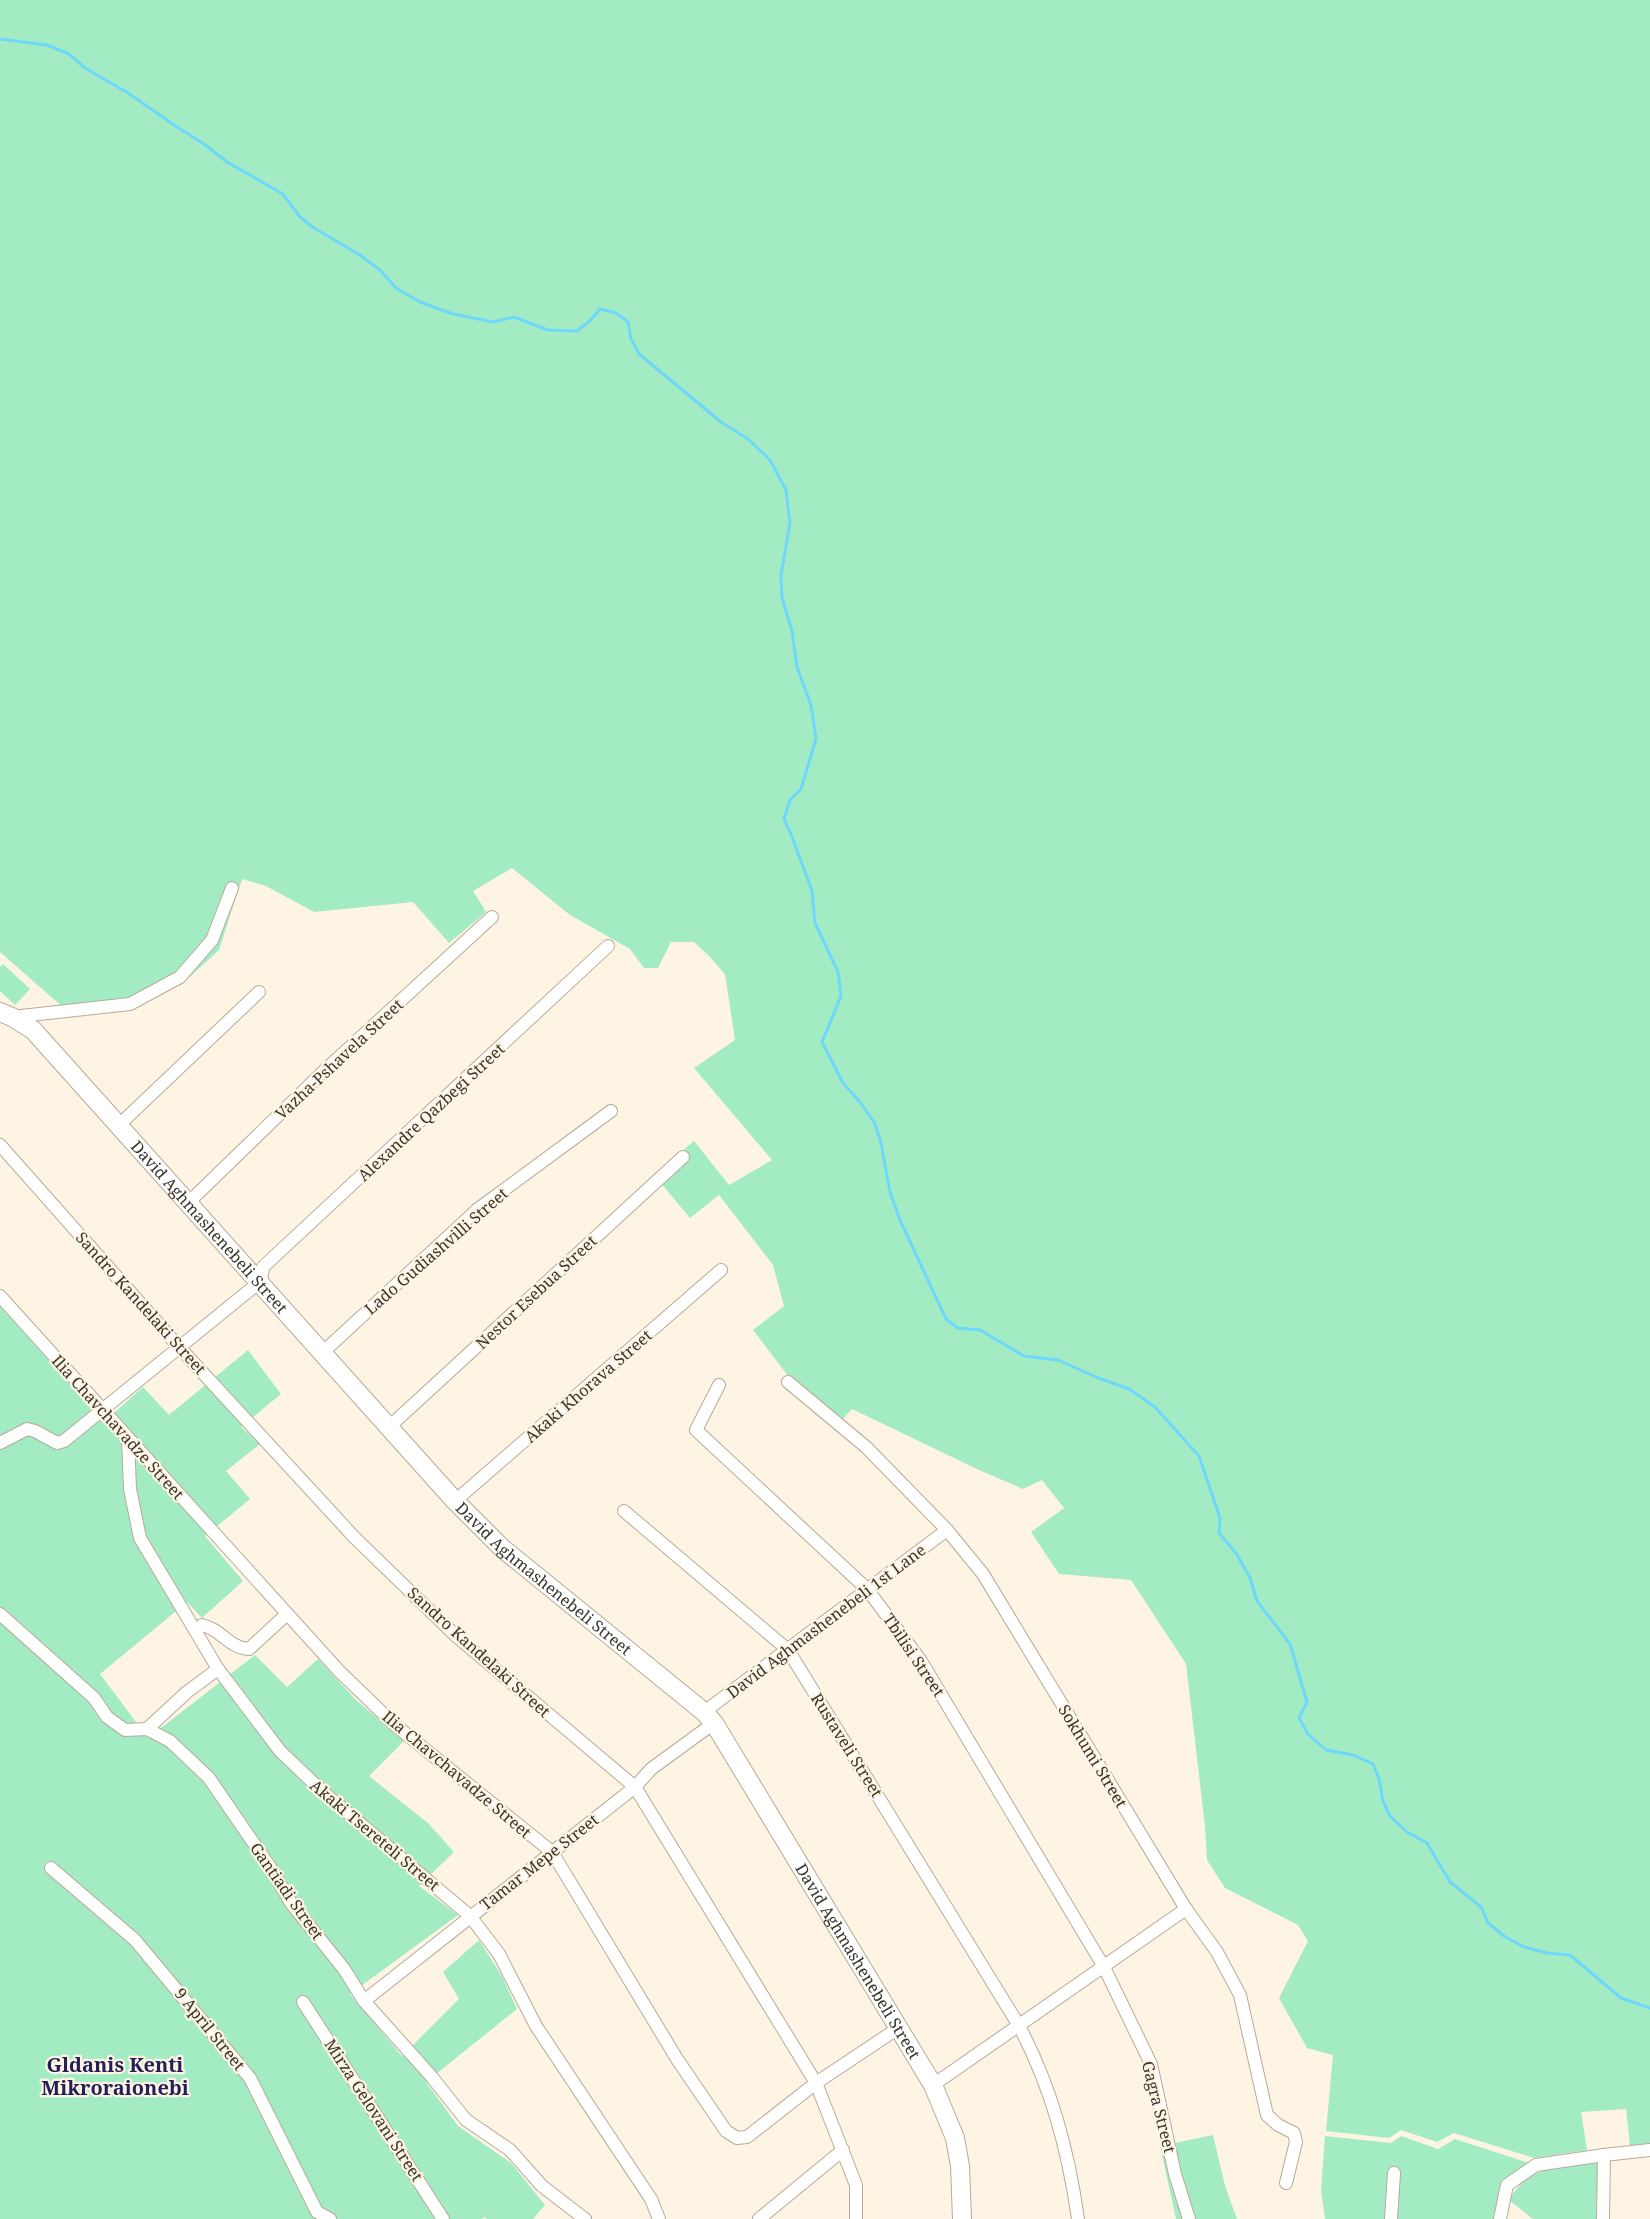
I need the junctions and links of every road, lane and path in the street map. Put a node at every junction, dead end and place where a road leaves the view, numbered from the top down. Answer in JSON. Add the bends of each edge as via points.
{"nodes":[{"id":1,"x":232,"y":888,"type":"dead end"},
{"id":2,"x":492,"y":917,"type":"dead end"},
{"id":3,"x":608,"y":946,"type":"dead end"},
{"id":4,"x":259,"y":992,"type":"dead end"},
{"id":5,"x":6,"y":1014,"type":"edge"},
{"id":6,"x":611,"y":1111,"type":"dead end"},
{"id":7,"x":118,"y":1126,"type":"junction"},
{"id":8,"x":0,"y":1145,"type":"edge"},
{"id":9,"x":683,"y":1157,"type":"dead end"},
{"id":10,"x":188,"y":1203,"type":"junction"},
{"id":11,"x":721,"y":1270,"type":"dead end"},
{"id":12,"x":261,"y":1281,"type":"junction"},
{"id":13,"x":0,"y":1296,"type":"edge"},
{"id":14,"x":179,"y":1347,"type":"junction"},
{"id":15,"x":322,"y":1353,"type":"junction"},
{"id":16,"x":788,"y":1382,"type":"dead end"},
{"id":17,"x":719,"y":1385,"type":"dead end"},
{"id":18,"x":101,"y":1410,"type":"junction"},
{"id":19,"x":388,"y":1427,"type":"junction"},
{"id":20,"x":128,"y":1437,"type":"junction"},
{"id":21,"x":0,"y":1443,"type":"edge"},
{"id":22,"x":455,"y":1501,"type":"junction"},
{"id":23,"x":624,"y":1511,"type":"dead end"},
{"id":24,"x":947,"y":1530,"type":"junction"},
{"id":25,"x":867,"y":1589,"type":"junction"},
{"id":26,"x":0,"y":1614,"type":"edge"},
{"id":27,"x":287,"y":1614,"type":"junction"},
{"id":28,"x":195,"y":1630,"type":"junction"},
{"id":29,"x":788,"y":1650,"type":"junction"},
{"id":30,"x":218,"y":1670,"type":"junction"},
{"id":31,"x":709,"y":1718,"type":"junction"},
{"id":32,"x":147,"y":1729,"type":"junction"},
{"id":33,"x":635,"y":1787,"type":"junction"},
{"id":34,"x":552,"y":1852,"type":"junction"},
{"id":35,"x":51,"y":1868,"type":"dead end"},
{"id":36,"x":1186,"y":1909,"type":"junction"},
{"id":37,"x":470,"y":1916,"type":"junction"},
{"id":38,"x":1104,"y":1967,"type":"junction"},
{"id":39,"x":364,"y":2001,"type":"junction"},
{"id":40,"x":303,"y":2002,"type":"dead end"},
{"id":41,"x":1018,"y":2024,"type":"junction"},
{"id":42,"x":900,"y":2027,"type":"junction"},
{"id":43,"x":816,"y":2083,"type":"junction"},
{"id":44,"x":933,"y":2085,"type":"junction"},
{"id":45,"x":843,"y":2150,"type":"junction"},
{"id":46,"x":1650,"y":2150,"type":"edge"},
{"id":47,"x":1604,"y":2155,"type":"junction"},
{"id":48,"x":1394,"y":2173,"type":"dead end"},
{"id":49,"x":1286,"y":2183,"type":"dead end"},
{"id":50,"x":330,"y":2219,"type":"edge"},
{"id":51,"x":443,"y":2219,"type":"edge"},
{"id":52,"x":585,"y":2219,"type":"edge"},
{"id":53,"x":659,"y":2219,"type":"edge"},
{"id":54,"x":759,"y":2219,"type":"edge"},
{"id":55,"x":856,"y":2219,"type":"edge"},
{"id":56,"x":962,"y":2219,"type":"edge"},
{"id":57,"x":1078,"y":2219,"type":"edge"},
{"id":58,"x":1189,"y":2219,"type":"edge"},
{"id":59,"x":1391,"y":2219,"type":"edge"},
{"id":60,"x":1500,"y":2219,"type":"edge"},
{"id":61,"x":1603,"y":2219,"type":"edge"}],
"edges":[{"from":1,"to":5,"type":"street","via":[[212,940],[180,977],[130,1004]]},
{"from":2,"to":10,"type":"street","name":"Vazha-Pshavela Street"},
{"from":3,"to":12,"type":"street","name":"Alexandre Qazbegi Street","via":[[263,1267]]},
{"from":4,"to":7,"type":"street"},
{"from":5,"to":7,"type":"street","name":"David Aghmashenebeli Street","via":[[33,1030]]},
{"from":6,"to":15,"type":"street","name":"Lado Gudiashvilli Street","via":[[478,1209]]},
{"from":7,"to":10,"type":"street","name":"David Aghmashenebeli Street"},
{"from":8,"to":14,"type":"street","name":"Sandro Kandelaki Street"},
{"from":9,"to":19,"type":"street","name":"Nestor Esebua Street"},
{"from":10,"to":12,"type":"street","name":"David Aghmashenebeli Street"},
{"from":11,"to":22,"type":"street","name":"Akaki Khorava Street"},
{"from":12,"to":14,"type":"street"},
{"from":12,"to":15,"type":"street","name":"David Aghmashenebeli Street"},
{"from":13,"to":18,"type":"street","name":"Ilia Chavchavadze Street"},
{"from":14,"to":18,"type":"street"},
{"from":14,"to":33,"type":"street","name":"Sandro Kandelaki Street","via":[[354,1537],[456,1636]]},
{"from":15,"to":19,"type":"street","name":"David Aghmashenebeli Street"},
{"from":16,"to":24,"type":"street","name":"Sokhumi Street","via":[[866,1447]]},
{"from":17,"to":25,"type":"street","name":"Tbilisi Street","via":[[696,1430]]},
{"from":18,"to":20,"type":"street","name":"Ilia Chavchavadze Street"},
{"from":18,"to":21,"type":"street","via":[[64,1441],[57,1443],[27,1429]]},
{"from":19,"to":22,"type":"street","name":"David Aghmashenebeli Street"},
{"from":20,"to":27,"type":"street","name":"Ilia Chavchavadze Street"},
{"from":20,"to":28,"type":"street","name":"Akaki Tsereteli Street","via":[[130,1489],[140,1538]]},
{"from":22,"to":31,"type":"street","name":"David Aghmashenebeli Street","via":[[502,1548]]},
{"from":23,"to":29,"type":"street","name":"Rustaveli Street"},
{"from":24,"to":25,"type":"street","name":"David Aghmashenebeli 1st Lane"},
{"from":24,"to":36,"type":"street","name":"Sokhumi Street","via":[[983,1574]]},
{"from":25,"to":29,"type":"street","name":"David Aghmashenebeli 1st Lane"},
{"from":25,"to":38,"type":"street","name":"Tbilisi Street","via":[[921,1661]]},
{"from":26,"to":32,"type":"street","name":"Gantiadi Street","via":[[94,1698],[107,1717],[125,1730]]},
{"from":27,"to":28,"type":"street","via":[[249,1649],[231,1644],[209,1626],[202,1624]]},
{"from":27,"to":34,"type":"street","name":"Ilia Chavchavadze Street","via":[[395,1725]]},
{"from":28,"to":30,"type":"street","name":"Akaki Tsereteli Street"},
{"from":29,"to":31,"type":"street","name":"David Aghmashenebeli 1st Lane"},
{"from":29,"to":41,"type":"street","name":"Rustaveli Street"},
{"from":30,"to":32,"type":"street"},
{"from":30,"to":37,"type":"street","name":"Akaki Tsereteli Street","via":[[280,1751]]},
{"from":31,"to":33,"type":"street","name":"Tamar Mepe Street"},
{"from":31,"to":42,"type":"street","name":"David Aghmashenebeli Street"},
{"from":32,"to":39,"type":"street","name":"Gantiadi Street","via":[[170,1741],[209,1778],[291,1903],[344,1969]]},
{"from":33,"to":34,"type":"street","name":"Tamar Mepe Street"},
{"from":33,"to":43,"type":"street","name":"Sandro Kandelaki Street"},
{"from":34,"to":37,"type":"street","name":"Tamar Mepe Street"},
{"from":34,"to":43,"type":"street","name":"Ilia Chavchavadze Street","via":[[677,2059],[726,2131],[737,2138],[747,2136]]},
{"from":35,"to":50,"type":"street","name":"9 April Street","via":[[135,1940],[250,2078],[317,2212]]},
{"from":36,"to":38,"type":"street"},
{"from":36,"to":49,"type":"street","name":"Sokhumi Street","via":[[1240,1995],[1267,2115],[1293,2133],[1296,2142]]},
{"from":37,"to":39,"type":"street","name":"Tamar Mepe Street"},
{"from":37,"to":53,"type":"street","name":"Akaki Tsereteli Street","via":[[499,1954],[536,2026],[651,2199]]},
{"from":38,"to":41,"type":"street"},
{"from":38,"to":58,"type":"street","name":"Gagra Street","via":[[1151,2064]]},
{"from":39,"to":52,"type":"street","name":"Gantiadi Street","via":[[466,2120],[510,2150],[542,2186]]},
{"from":40,"to":51,"type":"street","name":"Mirza Gelovani Street"},
{"from":41,"to":44,"type":"street"},
{"from":41,"to":57,"type":"street","name":"Rustaveli Street","via":[[1037,2059],[1063,2134]]},
{"from":42,"to":43,"type":"street","name":"Ilia Chavchavadze Street"},
{"from":42,"to":44,"type":"street","name":"David Aghmashenebeli Street"},
{"from":43,"to":45,"type":"street","name":"Sandro Kandelaki Street"},
{"from":44,"to":56,"type":"street","name":"David Aghmashenebeli Street","via":[[956,2138]]},
{"from":45,"to":54,"type":"street"},
{"from":45,"to":55,"type":"street","name":"Sandro Kandelaki Street","via":[[856,2184]]},
{"from":46,"to":47,"type":"street"},
{"from":47,"to":60,"type":"street","via":[[1536,2165],[1507,2185]]},
{"from":47,"to":61,"type":"street"},
{"from":48,"to":59,"type":"street"}]}
